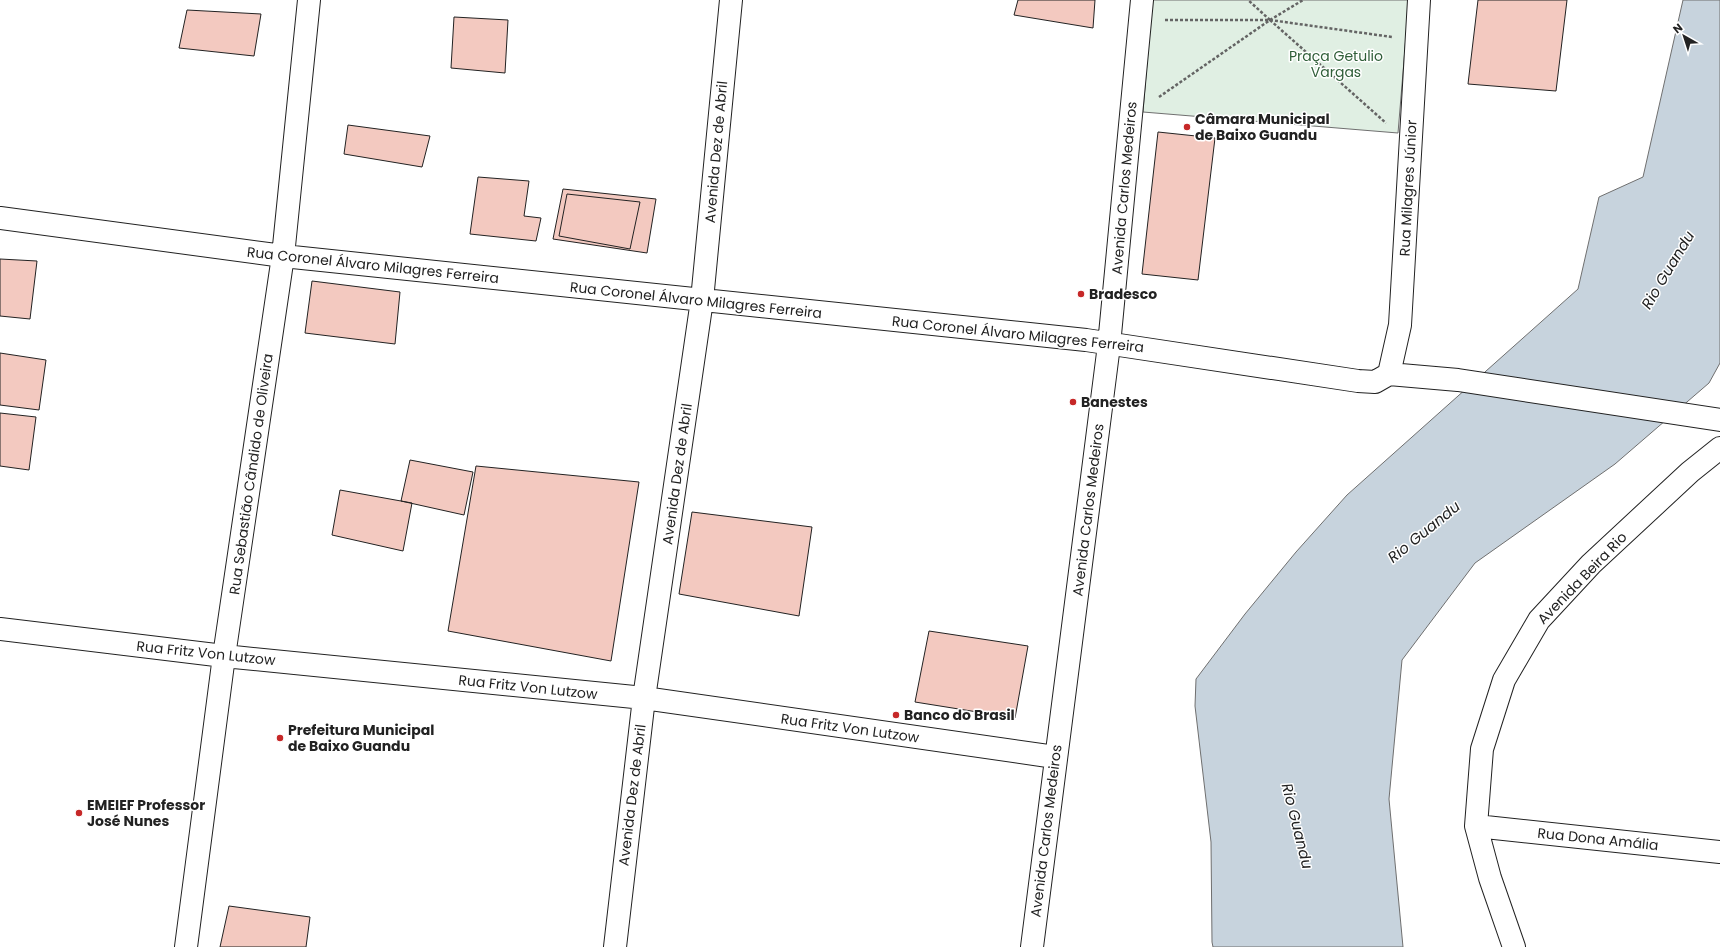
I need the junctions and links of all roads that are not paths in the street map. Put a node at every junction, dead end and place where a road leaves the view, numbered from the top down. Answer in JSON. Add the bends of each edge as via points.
{"nodes":[{"id":1,"x":309,"y":0,"type":"edge"},
{"id":2,"x":731,"y":0,"type":"edge"},
{"id":3,"x":1419,"y":0,"type":"edge"},
{"id":4,"x":1141,"y":10,"type":"edge"},
{"id":5,"x":0,"y":218,"type":"edge"},
{"id":6,"x":283,"y":256,"type":"junction"},
{"id":7,"x":702,"y":300,"type":"junction"},
{"id":8,"x":1109,"y":345,"type":"junction"},
{"id":9,"x":1389,"y":374,"type":"junction"},
{"id":10,"x":1720,"y":420,"type":"edge"},
{"id":11,"x":1720,"y":448,"type":"edge"},
{"id":12,"x":0,"y":629,"type":"edge"},
{"id":13,"x":224,"y":656,"type":"junction"},
{"id":14,"x":644,"y":698,"type":"junction"},
{"id":15,"x":1055,"y":757,"type":"junction"},
{"id":16,"x":1476,"y":826,"type":"junction"},
{"id":17,"x":1720,"y":852,"type":"edge"},
{"id":18,"x":186,"y":947,"type":"edge"},
{"id":19,"x":614,"y":947,"type":"edge"},
{"id":20,"x":1032,"y":947,"type":"edge"},
{"id":21,"x":1514,"y":947,"type":"edge"}],
"edges":[{"from":1,"to":6,"type":"street","name":"Rua Sebastião Cândido de Oliveira"},
{"from":2,"to":7,"type":"street","name":"Avenida Dez de Abril"},
{"from":3,"to":9,"type":"street","name":"Rua Milagres Júnior","via":[[1400,325]]},
{"from":4,"to":8,"type":"street","name":"Avenida Carlos Medeiros"},
{"from":5,"to":6,"type":"street","name":"Rua Coronel Álvaro Milagres Ferreira"},
{"from":6,"to":7,"type":"street","name":"Rua Coronel Álvaro Milagres Ferreira"},
{"from":6,"to":13,"type":"street","name":"Rua Sebastião Cândido de Oliveira"},
{"from":7,"to":8,"type":"street","name":"Rua Coronel Álvaro Milagres Ferreira","via":[[1086,340]]},
{"from":7,"to":14,"type":"street","name":"Avenida Dez de Abril"},
{"from":8,"to":9,"type":"street","name":"Rua Coronel Álvaro Milagres Ferreira","via":[[1123,345],[1358,381],[1375,382]]},
{"from":8,"to":15,"type":"street","name":"Avenida Carlos Medeiros"},
{"from":9,"to":10,"type":"street","via":[[1458,380]]},
{"from":11,"to":16,"type":"street","name":"Avenida Beira Rio","via":[[1690,472],[1591,564],[1539,620],[1504,680],[1482,748]]},
{"from":12,"to":13,"type":"street","name":"Rua Fritz Von Lutzow"},
{"from":13,"to":14,"type":"street","name":"Rua Fritz Von Lutzow"},
{"from":13,"to":18,"type":"street","name":"Rua Sebastião Cândido de Oliveira"},
{"from":14,"to":15,"type":"street","name":"Rua Fritz Von Lutzow"},
{"from":14,"to":19,"type":"street","name":"Avenida Dez de Abril"},
{"from":15,"to":20,"type":"street","name":"Avenida Carlos Medeiros"},
{"from":16,"to":17,"type":"street","name":"Rua Dona Amália"},
{"from":16,"to":21,"type":"street","name":"Avenida Beira Rio","via":[[1490,878]]}]}
